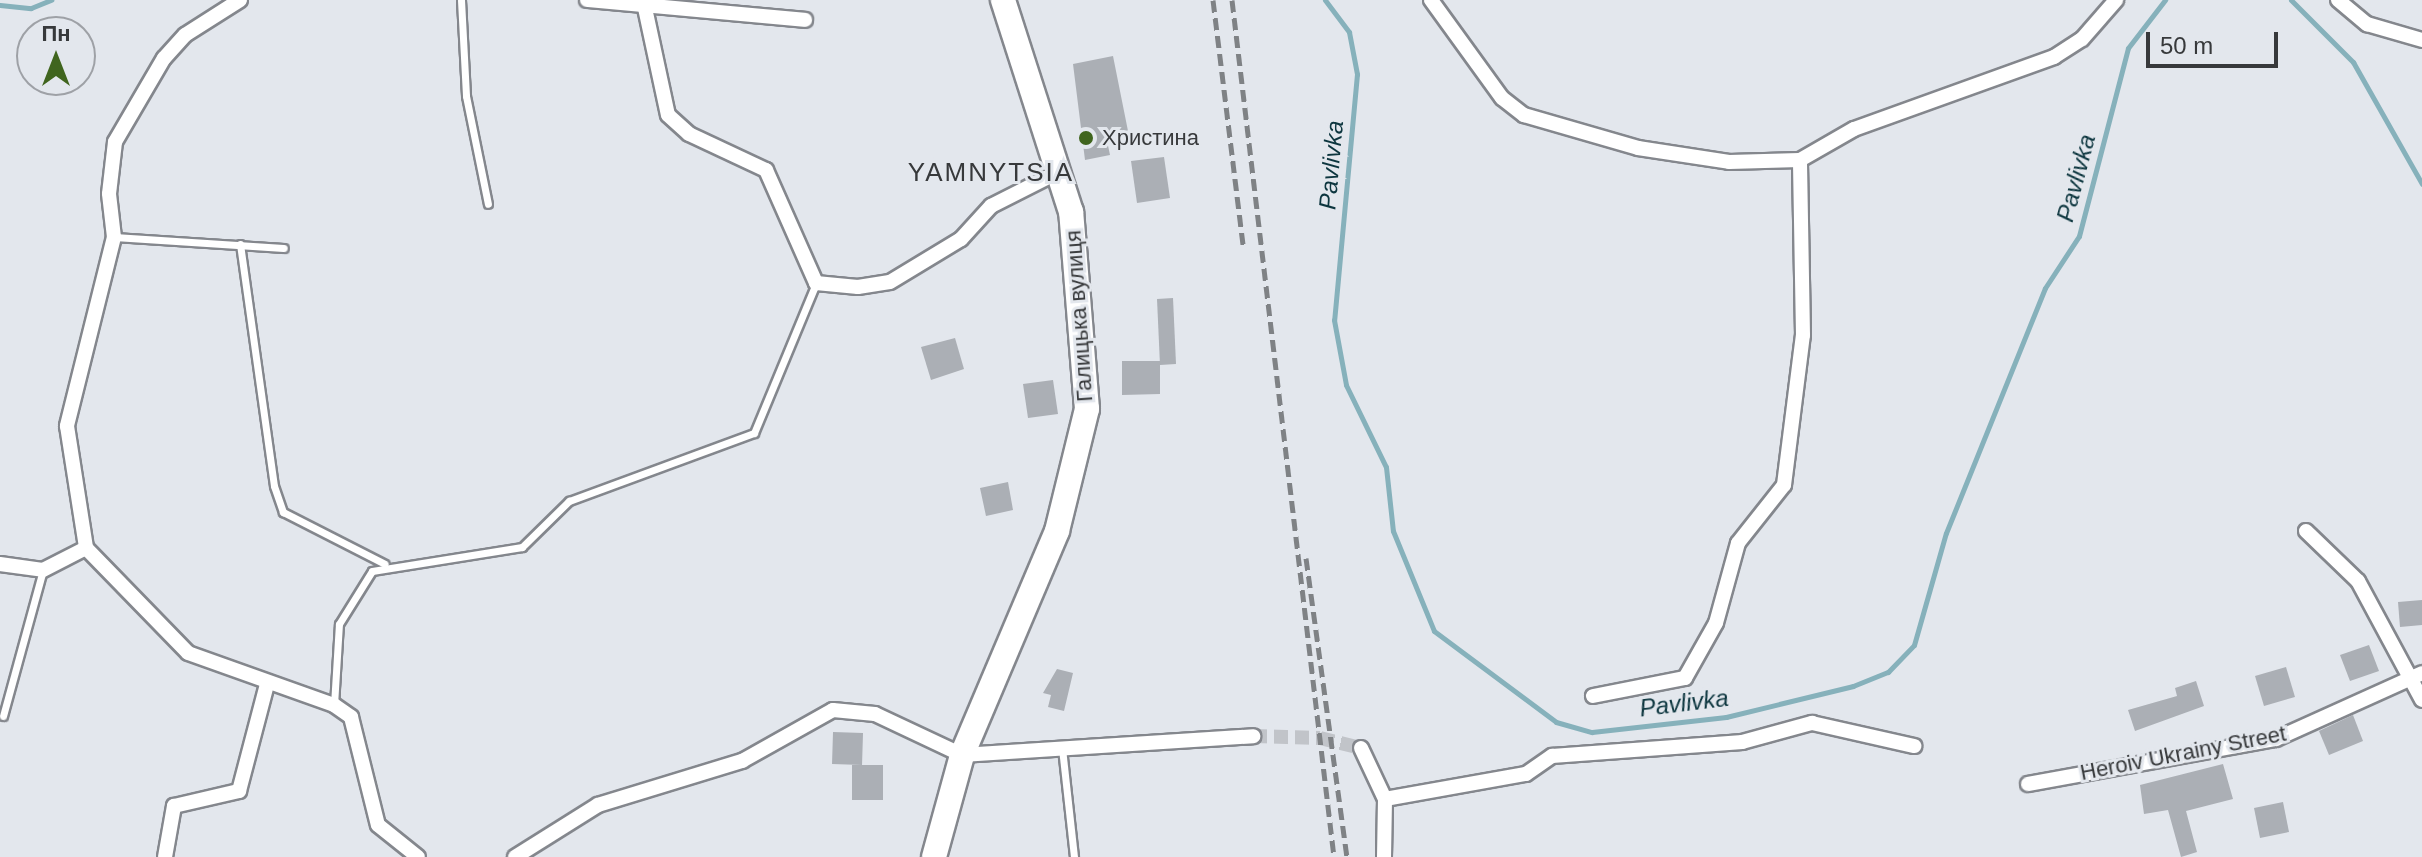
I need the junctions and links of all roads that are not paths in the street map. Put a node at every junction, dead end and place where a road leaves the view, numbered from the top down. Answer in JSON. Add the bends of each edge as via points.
{"nodes":[{"id":1,"x":240,"y":0,"type":"edge"},
{"id":2,"x":461,"y":0,"type":"edge"},
{"id":3,"x":587,"y":0,"type":"edge"},
{"id":4,"x":1003,"y":0,"type":"edge"},
{"id":5,"x":1431,"y":0,"type":"edge"},
{"id":6,"x":2116,"y":0,"type":"edge"},
{"id":7,"x":2338,"y":0,"type":"edge"},
{"id":8,"x":645,"y":8,"type":"junction"},
{"id":9,"x":805,"y":20,"type":"dead end"},
{"id":10,"x":2422,"y":40,"type":"edge"},
{"id":11,"x":1800,"y":160,"type":"junction"},
{"id":12,"x":1060,"y":171,"type":"junction"},
{"id":13,"x":488,"y":204,"type":"dead end"},
{"id":14,"x":114,"y":237,"type":"junction"},
{"id":15,"x":240,"y":244,"type":"junction"},
{"id":16,"x":284,"y":248,"type":"dead end"},
{"id":17,"x":816,"y":283,"type":"junction"},
{"id":18,"x":2306,"y":531,"type":"dead end"},
{"id":19,"x":86,"y":548,"type":"junction"},
{"id":20,"x":0,"y":564,"type":"edge"},
{"id":21,"x":385,"y":564,"type":"junction"},
{"id":22,"x":43,"y":570,"type":"junction"},
{"id":23,"x":2418,"y":675,"type":"edge"},
{"id":24,"x":267,"y":684,"type":"junction"},
{"id":25,"x":1593,"y":696,"type":"dead end"},
{"id":26,"x":2422,"y":700,"type":"edge"},
{"id":27,"x":334,"y":705,"type":"junction"},
{"id":28,"x":3,"y":716,"type":"dead end"},
{"id":29,"x":1253,"y":736,"type":"tunnel mouth"},
{"id":30,"x":1914,"y":746,"type":"dead end"},
{"id":31,"x":1062,"y":748,"type":"junction"},
{"id":32,"x":1361,"y":748,"type":"dead end"},
{"id":33,"x":962,"y":755,"type":"junction"},
{"id":34,"x":2028,"y":784,"type":"dead end"},
{"id":35,"x":1385,"y":799,"type":"junction"},
{"id":36,"x":165,"y":857,"type":"edge"},
{"id":37,"x":418,"y":857,"type":"edge"},
{"id":38,"x":515,"y":857,"type":"edge"},
{"id":39,"x":934,"y":857,"type":"edge"},
{"id":40,"x":1074,"y":857,"type":"edge"},
{"id":41,"x":1384,"y":857,"type":"edge"}],
"edges":[{"from":1,"to":14,"type":"street","via":[[185,35],[140,90],[109,169]]},
{"from":2,"to":13,"type":"lane","via":[[466,96]]},
{"from":3,"to":8,"type":"street"},
{"from":4,"to":12,"type":"main road","name":"Галицька вулиця"},
{"from":5,"to":11,"type":"street","via":[[1502,98],[1524,115],[1678,156]]},
{"from":6,"to":11,"type":"street","via":[[2082,39],[2054,57],[1854,129]]},
{"from":7,"to":10,"type":"street","via":[[2367,24]]},
{"from":8,"to":9,"type":"street"},
{"from":8,"to":17,"type":"street","via":[[668,115],[689,134],[766,170]]},
{"from":11,"to":25,"type":"street","via":[[1803,335],[1784,485],[1738,543],[1716,623],[1685,678]]},
{"from":12,"to":17,"type":"street","via":[[991,206],[961,239],[890,282],[858,287]]},
{"from":12,"to":33,"type":"main road","name":"Галицька вулиця","via":[[1082,295],[1087,409],[1057,531]]},
{"from":14,"to":15,"type":"lane"},
{"from":14,"to":19,"type":"street","via":[[67,426]]},
{"from":15,"to":16,"type":"lane"},
{"from":15,"to":21,"type":"lane","via":[[274,486],[283,512]]},
{"from":17,"to":21,"type":"lane","via":[[754,433],[569,501],[522,547],[475,559]]},
{"from":18,"to":23,"type":"street","via":[[2358,581]]},
{"from":19,"to":22,"type":"street"},
{"from":19,"to":24,"type":"street","via":[[188,653]]},
{"from":20,"to":22,"type":"street"},
{"from":21,"to":27,"type":"lane","via":[[360,585],[339,624]]},
{"from":22,"to":28,"type":"lane"},
{"from":23,"to":26,"type":"street"},
{"from":23,"to":34,"type":"street","name":"Heroiv Ukrainy Street","via":[[2276,739]]},
{"from":24,"to":27,"type":"street"},
{"from":24,"to":36,"type":"street","via":[[239,791],[174,806]]},
{"from":27,"to":37,"type":"street","via":[[351,717],[378,825]]},
{"from":29,"to":31,"type":"street"},
{"from":30,"to":35,"type":"street","via":[[1812,723],[1742,742],[1552,756],[1526,774]]},
{"from":31,"to":33,"type":"street"},
{"from":31,"to":40,"type":"lane"},
{"from":32,"to":35,"type":"street"},
{"from":33,"to":38,"type":"street","via":[[875,714],[833,710],[742,761],[598,805]]},
{"from":33,"to":39,"type":"main road","name":"Галицька вулиця"},
{"from":35,"to":41,"type":"street"}]}
